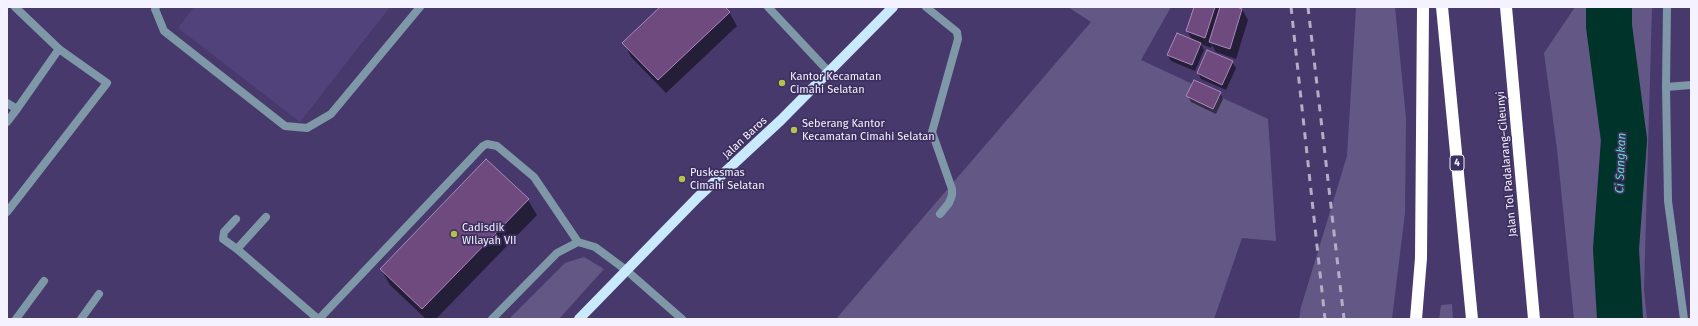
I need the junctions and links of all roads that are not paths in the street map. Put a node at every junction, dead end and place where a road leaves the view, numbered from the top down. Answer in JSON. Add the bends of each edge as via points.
{"nodes":[{"id":1,"x":15,"y":7,"type":"edge"},
{"id":2,"x":156,"y":7,"type":"edge"},
{"id":3,"x":420,"y":7,"type":"edge"},
{"id":4,"x":768,"y":7,"type":"edge"},
{"id":5,"x":893,"y":7,"type":"edge"},
{"id":6,"x":926,"y":7,"type":"edge"},
{"id":7,"x":1423,"y":7,"type":"edge"},
{"id":8,"x":1442,"y":7,"type":"edge"},
{"id":9,"x":1506,"y":7,"type":"edge"},
{"id":10,"x":1667,"y":7,"type":"edge"},
{"id":11,"x":59,"y":49,"type":"junction"},
{"id":12,"x":828,"y":72,"type":"junction"},
{"id":13,"x":1691,"y":85,"type":"edge"},
{"id":14,"x":1666,"y":86,"type":"junction"},
{"id":15,"x":7,"y":103,"type":"edge"},
{"id":16,"x":17,"y":109,"type":"junction"},
{"id":17,"x":7,"y":122,"type":"edge"},
{"id":18,"x":7,"y":212,"type":"edge"},
{"id":19,"x":940,"y":214,"type":"dead end"},
{"id":20,"x":266,"y":217,"type":"dead end"},
{"id":21,"x":236,"y":219,"type":"dead end"},
{"id":22,"x":578,"y":242,"type":"junction"},
{"id":23,"x":237,"y":249,"type":"junction"},
{"id":24,"x":626,"y":270,"type":"junction"},
{"id":25,"x":44,"y":281,"type":"dead end"},
{"id":26,"x":99,"y":294,"type":"dead end"},
{"id":27,"x":16,"y":319,"type":"edge"},
{"id":28,"x":81,"y":319,"type":"edge"},
{"id":29,"x":318,"y":319,"type":"edge"},
{"id":30,"x":492,"y":319,"type":"edge"},
{"id":31,"x":579,"y":319,"type":"edge"},
{"id":32,"x":682,"y":319,"type":"edge"},
{"id":33,"x":1416,"y":319,"type":"edge"},
{"id":34,"x":1472,"y":319,"type":"edge"},
{"id":35,"x":1534,"y":319,"type":"edge"},
{"id":36,"x":1684,"y":319,"type":"edge"}],
"edges":[{"from":1,"to":11,"type":"street"},
{"from":2,"to":3,"type":"street","via":[[164,31],[285,126],[307,128],[331,114]]},
{"from":4,"to":12,"type":"street"},
{"from":5,"to":12,"type":"main road","name":"Jalan Baros"},
{"from":6,"to":19,"type":"street","via":[[957,32],[958,39],[932,132],[952,189],[952,196]]},
{"from":7,"to":33,"type":"highway","via":[[1421,258]]},
{"from":8,"to":34,"type":"highway","number":"4"},
{"from":9,"to":35,"type":"highway","name":"Jalan Tol Padalarang–Cileunyi"},
{"from":10,"to":14,"type":"street"},
{"from":11,"to":16,"type":"street"},
{"from":11,"to":18,"type":"street","via":[[107,83]]},
{"from":12,"to":24,"type":"main road","name":"Jalan Baros"},
{"from":13,"to":14,"type":"street"},
{"from":14,"to":36,"type":"street","via":[[1668,201]]},
{"from":15,"to":16,"type":"street"},
{"from":16,"to":17,"type":"street"},
{"from":20,"to":23,"type":"street"},
{"from":21,"to":23,"type":"street","via":[[224,232],[223,239]]},
{"from":22,"to":24,"type":"street","via":[[595,247]]},
{"from":22,"to":29,"type":"street","via":[[534,177],[497,146],[487,144]]},
{"from":22,"to":30,"type":"street","via":[[557,253]]},
{"from":23,"to":29,"type":"street"},
{"from":24,"to":31,"type":"main road","name":"Jalan Baros"},
{"from":24,"to":32,"type":"street"},
{"from":25,"to":27,"type":"street"},
{"from":26,"to":28,"type":"street"}]}
